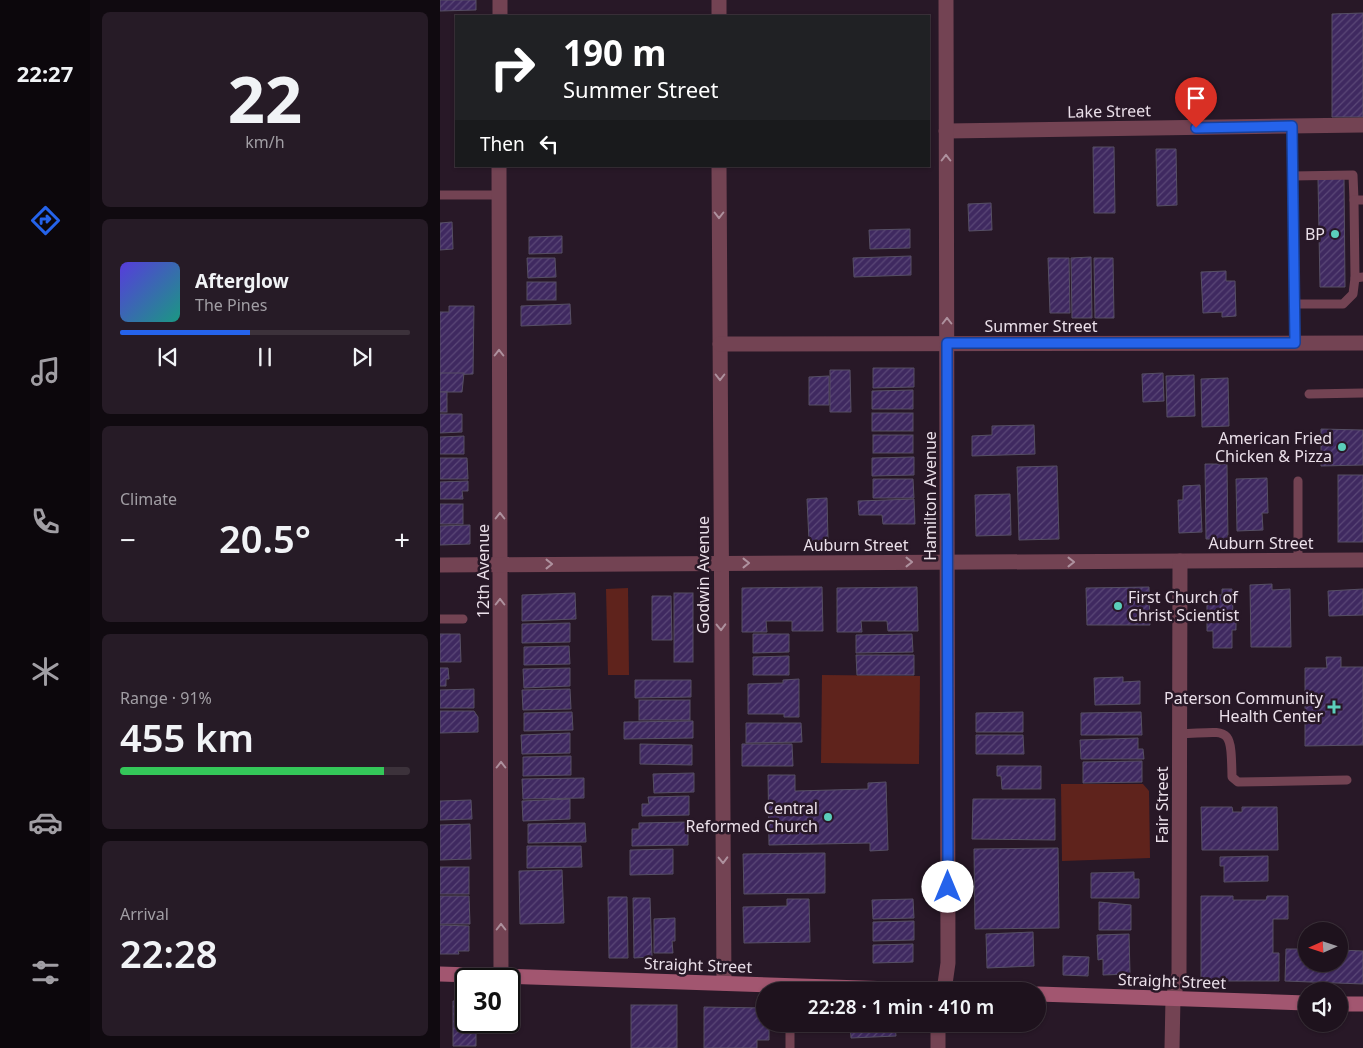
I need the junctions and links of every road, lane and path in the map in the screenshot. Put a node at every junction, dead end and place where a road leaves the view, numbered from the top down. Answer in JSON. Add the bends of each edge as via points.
{"nodes":[{"id":1,"x":500,"y":0,"type":"edge"},
{"id":2,"x":719,"y":0,"type":"edge"},
{"id":3,"x":946,"y":0,"type":"edge"},
{"id":4,"x":500,"y":15,"type":"edge"},
{"id":5,"x":719,"y":15,"type":"edge"},
{"id":6,"x":1363,"y":125,"type":"edge"},
{"id":7,"x":1292,"y":126,"type":"junction"},
{"id":8,"x":946,"y":131,"type":"junction"},
{"id":9,"x":499,"y":167,"type":"edge"},
{"id":10,"x":719,"y":167,"type":"edge"},
{"id":11,"x":1292,"y":176,"type":"junction"},
{"id":12,"x":440,"y":195,"type":"edge"},
{"id":13,"x":499,"y":195,"type":"junction"},
{"id":14,"x":1359,"y":200,"type":"edge"},
{"id":15,"x":1359,"y":278,"type":"edge"},
{"id":16,"x":1295,"y":304,"type":"junction"},
{"id":17,"x":947,"y":343,"type":"junction"},
{"id":18,"x":1295,"y":343,"type":"junction"},
{"id":19,"x":1363,"y":343,"type":"edge"},
{"id":20,"x":720,"y":344,"type":"junction"},
{"id":21,"x":1363,"y":393,"type":"edge"},
{"id":22,"x":1309,"y":394,"type":"dead end"},
{"id":23,"x":1298,"y":482,"type":"dead end"},
{"id":24,"x":1298,"y":560,"type":"junction"},
{"id":25,"x":1363,"y":560,"type":"edge"},
{"id":26,"x":1180,"y":561,"type":"junction"},
{"id":27,"x":947,"y":562,"type":"junction"},
{"id":28,"x":720,"y":563,"type":"junction"},
{"id":29,"x":500,"y":564,"type":"junction"},
{"id":30,"x":440,"y":565,"type":"edge"},
{"id":31,"x":440,"y":619,"type":"edge"},
{"id":32,"x":463,"y":619,"type":"dead end"},
{"id":33,"x":1180,"y":734,"type":"junction"},
{"id":34,"x":1347,"y":780,"type":"dead end"},
{"id":35,"x":501,"y":968,"type":"edge"},
{"id":36,"x":440,"y":974,"type":"edge"},
{"id":37,"x":455,"y":974,"type":"edge"},
{"id":38,"x":520,"y":977,"type":"edge"},
{"id":39,"x":945,"y":982,"type":"edge"},
{"id":40,"x":724,"y":983,"type":"junction"},
{"id":41,"x":756,"y":985,"type":"edge"},
{"id":42,"x":1046,"y":994,"type":"edge"},
{"id":43,"x":1173,"y":998,"type":"junction"},
{"id":44,"x":1298,"y":1003,"type":"edge"},
{"id":45,"x":1348,"y":1004,"type":"edge"},
{"id":46,"x":1363,"y":1004,"type":"edge"},
{"id":47,"x":790,"y":1032,"type":"edge"},
{"id":48,"x":938,"y":1032,"type":"edge"},
{"id":49,"x":790,"y":1048,"type":"edge"},
{"id":50,"x":938,"y":1048,"type":"edge"},
{"id":51,"x":1172,"y":1048,"type":"edge"}],
"edges":[{"from":1,"to":4,"type":"street"},
{"from":2,"to":5,"type":"street"},
{"from":3,"to":8,"type":"street","name":"Hamilton Avenue"},
{"from":6,"to":7,"type":"street","name":"Lake Street"},
{"from":7,"to":8,"type":"street","name":"Lake Street"},
{"from":7,"to":11,"type":"lane"},
{"from":17,"to":8,"type":"street","name":"Hamilton Avenue","one_way":true},
{"from":9,"to":13,"type":"street","name":"12th Avenue"},
{"from":10,"to":20,"type":"street","name":"Godwin Avenue","one_way":true},
{"from":11,"to":14,"type":"lane","via":[[1353,175]]},
{"from":11,"to":16,"type":"lane"},
{"from":12,"to":13,"type":"lane"},
{"from":29,"to":13,"type":"street","name":"12th Avenue","one_way":true},
{"from":14,"to":15,"type":"lane"},
{"from":15,"to":16,"type":"lane","via":[[1353,294],[1343,304]]},
{"from":16,"to":18,"type":"lane"},
{"from":17,"to":18,"type":"street","name":"Summer Street"},
{"from":17,"to":20,"type":"street","name":"Summer Street"},
{"from":17,"to":27,"type":"street","name":"Hamilton Avenue"},
{"from":18,"to":19,"type":"street","name":"Summer Street"},
{"from":20,"to":28,"type":"street","name":"Godwin Avenue","one_way":true},
{"from":21,"to":22,"type":"lane"},
{"from":23,"to":24,"type":"lane"},
{"from":24,"to":25,"type":"street","name":"Auburn Street"},
{"from":24,"to":26,"type":"street","name":"Auburn Street"},
{"from":27,"to":26,"type":"street","name":"Auburn Street","one_way":true},
{"from":26,"to":33,"type":"street","name":"Fair Street"},
{"from":28,"to":27,"type":"street","name":"Auburn Street","one_way":true},
{"from":27,"to":39,"type":"street","name":"Hamilton Avenue","via":[[948,963]]},
{"from":29,"to":28,"type":"street","name":"Auburn Street","one_way":true},
{"from":28,"to":40,"type":"street","name":"Godwin Avenue","one_way":true},
{"from":29,"to":30,"type":"street","name":"Auburn Street"},
{"from":35,"to":29,"type":"street","name":"12th Avenue","one_way":true},
{"from":31,"to":32,"type":"lane"},
{"from":33,"to":34,"type":"lane","via":[[1219,732],[1226,735],[1232,743],[1232,777],[1238,782]]},
{"from":33,"to":43,"type":"street","name":"Fair Street","via":[[1179,974]]},
{"from":36,"to":37,"type":"main road","name":"Straight Street"},
{"from":38,"to":40,"type":"main road","name":"Straight Street"},
{"from":40,"to":41,"type":"main road","name":"Straight Street"},
{"from":42,"to":43,"type":"main road","name":"Straight Street"},
{"from":43,"to":44,"type":"main road","name":"Straight Street"},
{"from":43,"to":51,"type":"street","name":"Fair Street"},
{"from":45,"to":46,"type":"main road"},
{"from":47,"to":49,"type":"lane"},
{"from":48,"to":50,"type":"street"}]}
